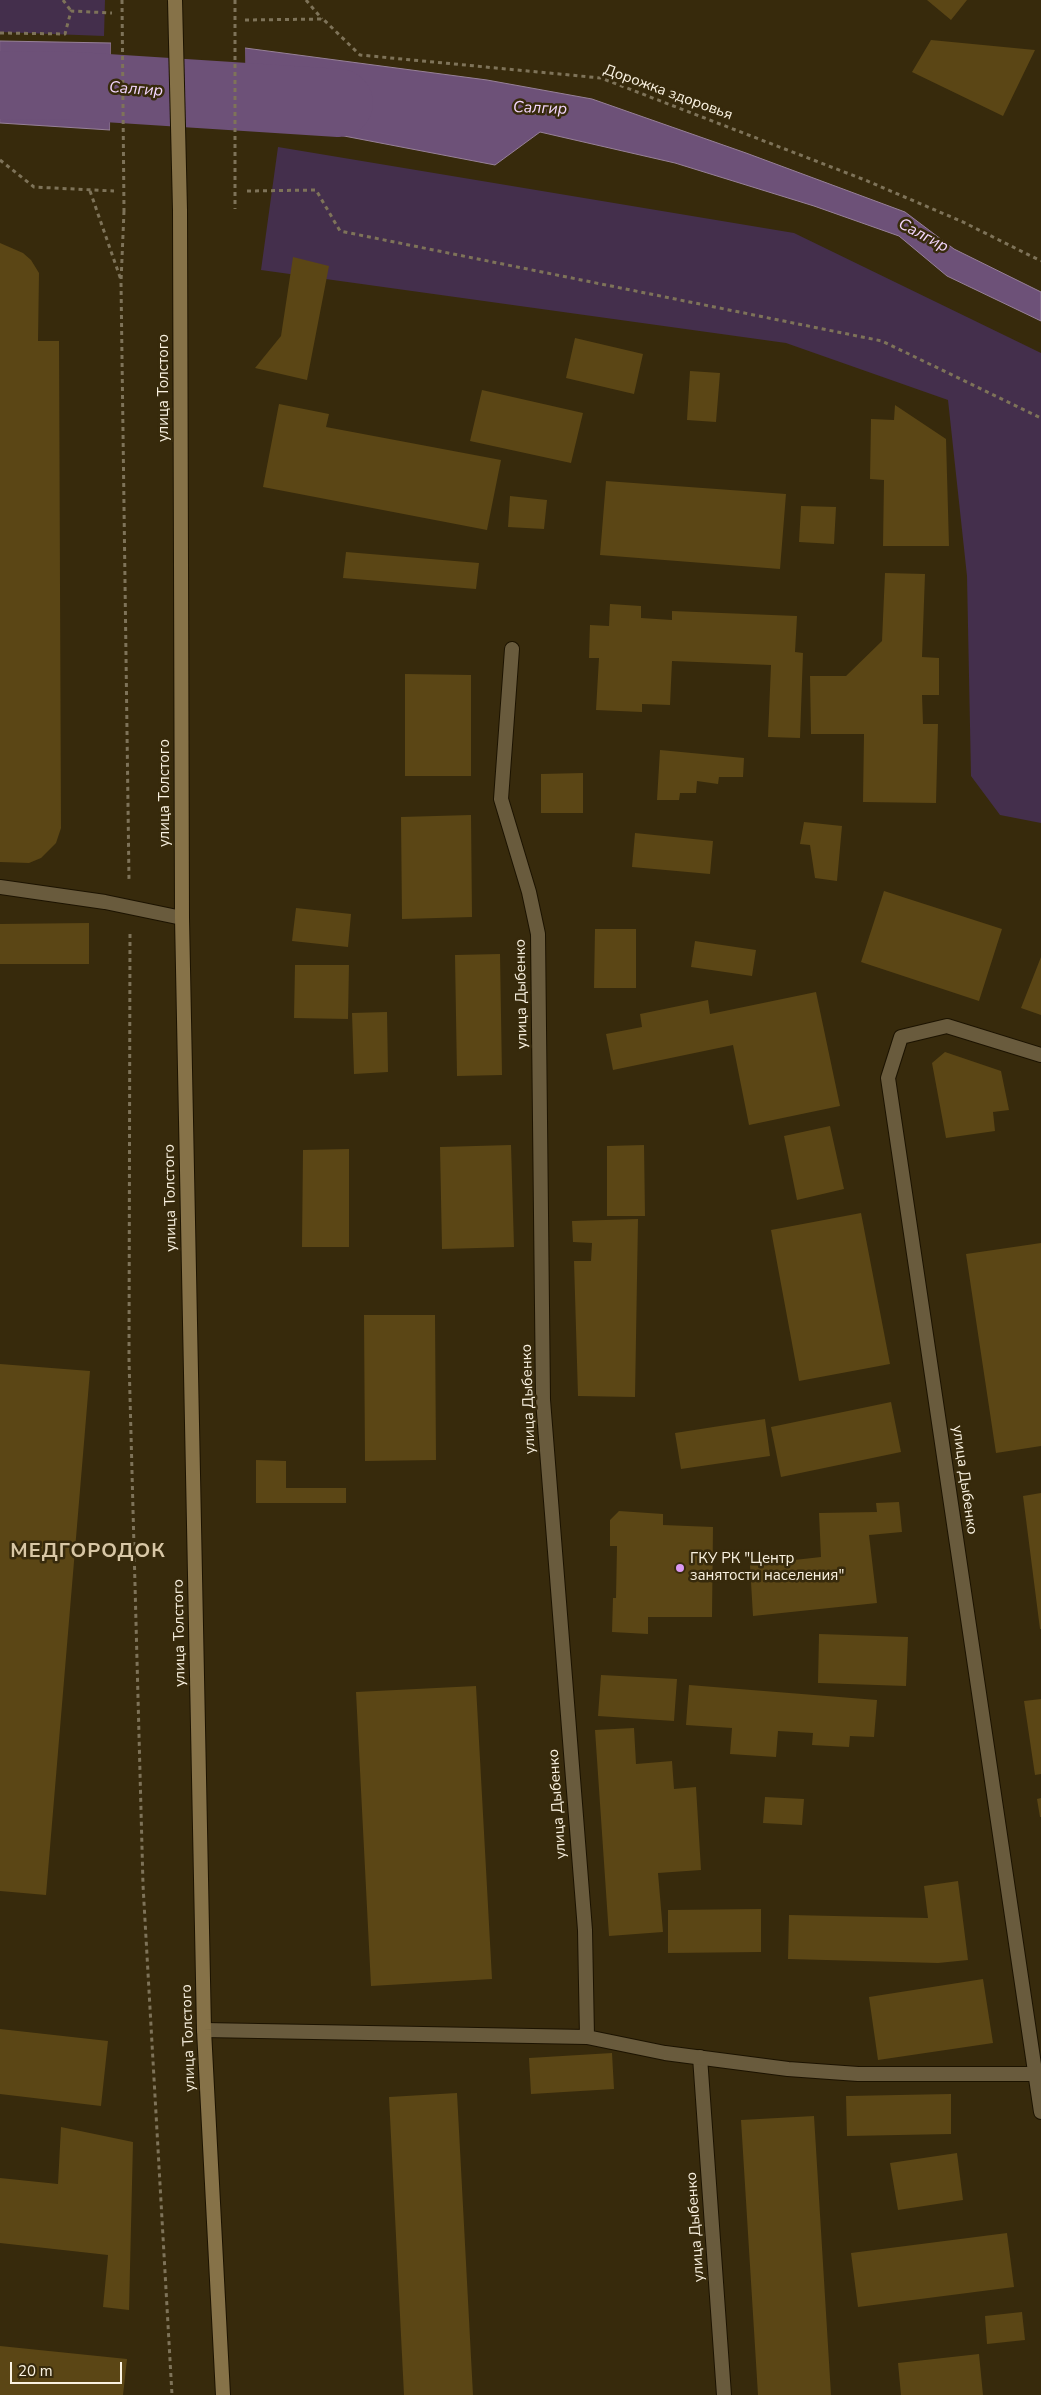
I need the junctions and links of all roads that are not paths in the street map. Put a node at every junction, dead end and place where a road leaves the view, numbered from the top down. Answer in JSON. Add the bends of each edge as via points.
{"nodes":[{"id":1,"x":175,"y":0,"type":"edge"},
{"id":2,"x":512,"y":649,"type":"dead end"},
{"id":3,"x":0,"y":887,"type":"edge"},
{"id":4,"x":182,"y":918,"type":"junction"},
{"id":5,"x":1041,"y":1055,"type":"edge"},
{"id":6,"x":204,"y":2030,"type":"junction"},
{"id":7,"x":586,"y":2036,"type":"junction"},
{"id":8,"x":700,"y":2057,"type":"junction"},
{"id":9,"x":1035,"y":2074,"type":"junction"},
{"id":10,"x":1041,"y":2112,"type":"edge"},
{"id":11,"x":223,"y":2395,"type":"edge"},
{"id":12,"x":724,"y":2395,"type":"edge"}],
"edges":[{"from":1,"to":4,"type":"main road","name":"улица Толстого","bridge":true,"via":[[180,210]]},
{"from":2,"to":7,"type":"street","name":"улица Дыбенко","via":[[501,799],[538,934],[543,1400],[585,1930]]},
{"from":3,"to":4,"type":"street","via":[[105,902]]},
{"from":4,"to":6,"type":"main road","name":"улица Толстого"},
{"from":5,"to":9,"type":"street","name":"улица Дыбенко","via":[[948,1026],[901,1037],[888,1078]]},
{"from":6,"to":7,"type":"street"},
{"from":6,"to":11,"type":"main road","name":"улица Толстого"},
{"from":7,"to":8,"type":"street"},
{"from":8,"to":9,"type":"street","via":[[858,2074]]},
{"from":8,"to":12,"type":"street","name":"улица Дыбенко"},
{"from":9,"to":10,"type":"street","name":"улица Дыбенко"}]}
